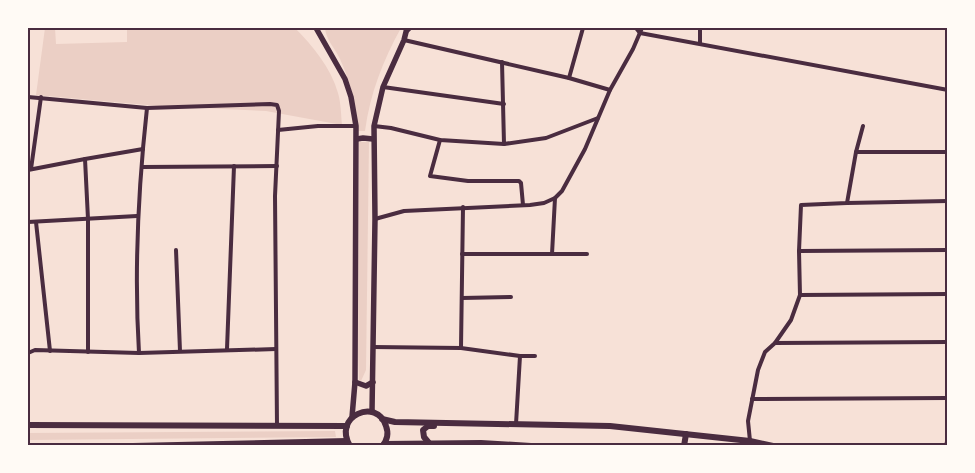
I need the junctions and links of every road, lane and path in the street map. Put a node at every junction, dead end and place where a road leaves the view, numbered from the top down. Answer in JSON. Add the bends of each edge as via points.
{"nodes":[{"id":1,"x":316,"y":28,"type":"edge"},
{"id":2,"x":408,"y":28,"type":"edge"},
{"id":3,"x":583,"y":28,"type":"edge"},
{"id":4,"x":636,"y":28,"type":"edge"},
{"id":5,"x":642,"y":28,"type":"edge"},
{"id":6,"x":700,"y":28,"type":"edge"},
{"id":7,"x":640,"y":33,"type":"junction"},
{"id":8,"x":404,"y":40,"type":"junction"},
{"id":9,"x":700,"y":43,"type":"junction"},
{"id":10,"x":502,"y":62,"type":"junction"},
{"id":11,"x":569,"y":78,"type":"junction"},
{"id":12,"x":383,"y":86,"type":"junction"},
{"id":13,"x":610,"y":90,"type":"junction"},
{"id":14,"x":948,"y":90,"type":"edge"},
{"id":15,"x":28,"y":97,"type":"edge"},
{"id":16,"x":41,"y":97,"type":"junction"},
{"id":17,"x":504,"y":104,"type":"junction"},
{"id":18,"x":147,"y":108,"type":"junction"},
{"id":19,"x":598,"y":118,"type":"junction"},
{"id":20,"x":356,"y":126,"type":"junction"},
{"id":21,"x":374,"y":126,"type":"junction"},
{"id":22,"x":863,"y":126,"type":"dead end"},
{"id":23,"x":278,"y":130,"type":"junction"},
{"id":24,"x":357,"y":139,"type":"junction"},
{"id":25,"x":373,"y":140,"type":"junction"},
{"id":26,"x":440,"y":140,"type":"junction"},
{"id":27,"x":504,"y":144,"type":"junction"},
{"id":28,"x":143,"y":149,"type":"junction"},
{"id":29,"x":856,"y":152,"type":"junction"},
{"id":30,"x":948,"y":152,"type":"edge"},
{"id":31,"x":85,"y":159,"type":"junction"},
{"id":32,"x":234,"y":166,"type":"junction"},
{"id":33,"x":277,"y":166,"type":"junction"},
{"id":34,"x":142,"y":167,"type":"junction"},
{"id":35,"x":29,"y":169,"type":"edge"},
{"id":36,"x":555,"y":198,"type":"junction"},
{"id":37,"x":948,"y":201,"type":"edge"},
{"id":38,"x":848,"y":203,"type":"junction"},
{"id":39,"x":523,"y":205,"type":"junction"},
{"id":40,"x":462,"y":207,"type":"junction"},
{"id":41,"x":138,"y":216,"type":"junction"},
{"id":42,"x":88,"y":218,"type":"junction"},
{"id":43,"x":375,"y":219,"type":"junction"},
{"id":44,"x":28,"y":222,"type":"edge"},
{"id":45,"x":36,"y":222,"type":"junction"},
{"id":46,"x":176,"y":250,"type":"dead end"},
{"id":47,"x":948,"y":250,"type":"edge"},
{"id":48,"x":799,"y":251,"type":"junction"},
{"id":49,"x":462,"y":254,"type":"junction"},
{"id":50,"x":552,"y":254,"type":"junction"},
{"id":51,"x":587,"y":254,"type":"dead end"},
{"id":52,"x":948,"y":294,"type":"edge"},
{"id":53,"x":800,"y":295,"type":"junction"},
{"id":54,"x":511,"y":297,"type":"dead end"},
{"id":55,"x":462,"y":298,"type":"junction"},
{"id":56,"x":948,"y":342,"type":"edge"},
{"id":57,"x":775,"y":343,"type":"junction"},
{"id":58,"x":373,"y":347,"type":"junction"},
{"id":59,"x":462,"y":348,"type":"junction"},
{"id":60,"x":276,"y":349,"type":"junction"},
{"id":61,"x":226,"y":350,"type":"junction"},
{"id":62,"x":50,"y":351,"type":"junction"},
{"id":63,"x":180,"y":351,"type":"junction"},
{"id":64,"x":88,"y":352,"type":"junction"},
{"id":65,"x":28,"y":353,"type":"edge"},
{"id":66,"x":139,"y":353,"type":"junction"},
{"id":67,"x":520,"y":356,"type":"junction"},
{"id":68,"x":536,"y":356,"type":"dead end"},
{"id":69,"x":355,"y":382,"type":"junction"},
{"id":70,"x":373,"y":382,"type":"junction"},
{"id":71,"x":948,"y":398,"type":"edge"},
{"id":72,"x":752,"y":399,"type":"junction"},
{"id":73,"x":372,"y":412,"type":"junction"},
{"id":74,"x":352,"y":417,"type":"junction"},
{"id":75,"x":382,"y":418,"type":"junction"},
{"id":76,"x":457,"y":423,"type":"junction"},
{"id":77,"x":516,"y":424,"type":"junction"},
{"id":78,"x":28,"y":425,"type":"edge"},
{"id":79,"x":277,"y":425,"type":"junction"},
{"id":80,"x":347,"y":426,"type":"junction"},
{"id":81,"x":686,"y":434,"type":"junction"},
{"id":82,"x":948,"y":437,"type":"edge"},
{"id":83,"x":750,"y":441,"type":"junction"},
{"id":84,"x":349,"y":443,"type":"edge"},
{"id":85,"x":429,"y":443,"type":"junction"},
{"id":86,"x":246,"y":444,"type":"edge"},
{"id":87,"x":383,"y":445,"type":"edge"},
{"id":88,"x":133,"y":446,"type":"edge"},
{"id":89,"x":531,"y":446,"type":"edge"},
{"id":90,"x":684,"y":446,"type":"edge"},
{"id":91,"x":773,"y":446,"type":"edge"},
{"id":92,"x":946,"y":446,"type":"edge"}],
"edges":[{"from":1,"to":20,"type":"main road","via":[[345,79]]},
{"from":2,"to":8,"type":"main road"},
{"from":3,"to":11,"type":"street"},
{"from":4,"to":7,"type":"street"},
{"from":5,"to":7,"type":"street"},
{"from":6,"to":9,"type":"street"},
{"from":7,"to":9,"type":"street"},
{"from":7,"to":13,"type":"street"},
{"from":8,"to":10,"type":"street"},
{"from":8,"to":12,"type":"main road"},
{"from":9,"to":14,"type":"street"},
{"from":10,"to":11,"type":"street"},
{"from":10,"to":17,"type":"street"},
{"from":11,"to":13,"type":"street"},
{"from":12,"to":17,"type":"street"},
{"from":12,"to":21,"type":"main road"},
{"from":13,"to":19,"type":"street"},
{"from":15,"to":16,"type":"street"},
{"from":16,"to":18,"type":"street"},
{"from":16,"to":35,"type":"street"},
{"from":17,"to":27,"type":"street"},
{"from":18,"to":23,"type":"street","via":[[270,104],[277,106],[279,111]]},
{"from":18,"to":28,"type":"street"},
{"from":19,"to":27,"type":"street","via":[[546,138]]},
{"from":19,"to":36,"type":"street","via":[[585,149]]},
{"from":20,"to":23,"type":"street"},
{"from":20,"to":24,"type":"main road"},
{"from":21,"to":25,"type":"main road"},
{"from":21,"to":26,"type":"street"},
{"from":22,"to":29,"type":"street"},
{"from":23,"to":33,"type":"street"},
{"from":24,"to":25,"type":"main road"},
{"from":24,"to":69,"type":"main road"},
{"from":25,"to":43,"type":"main road"},
{"from":26,"to":27,"type":"street"},
{"from":26,"to":39,"type":"street","via":[[430,176],[468,181],[519,180]]},
{"from":28,"to":31,"type":"street"},
{"from":28,"to":34,"type":"street"},
{"from":29,"to":30,"type":"street"},
{"from":29,"to":38,"type":"street"},
{"from":31,"to":35,"type":"street"},
{"from":31,"to":42,"type":"street"},
{"from":32,"to":33,"type":"street"},
{"from":32,"to":34,"type":"street"},
{"from":32,"to":61,"type":"street"},
{"from":33,"to":60,"type":"street"},
{"from":34,"to":41,"type":"street"},
{"from":36,"to":39,"type":"street","via":[[544,203]]},
{"from":36,"to":50,"type":"street"},
{"from":37,"to":38,"type":"street"},
{"from":38,"to":48,"type":"street","via":[[801,205]]},
{"from":39,"to":40,"type":"street"},
{"from":40,"to":43,"type":"street","via":[[404,211]]},
{"from":40,"to":49,"type":"street"},
{"from":41,"to":42,"type":"street"},
{"from":41,"to":66,"type":"street","via":[[136,308]]},
{"from":42,"to":45,"type":"street"},
{"from":42,"to":64,"type":"street"},
{"from":43,"to":58,"type":"main road"},
{"from":44,"to":45,"type":"street"},
{"from":45,"to":62,"type":"street"},
{"from":46,"to":63,"type":"street"},
{"from":47,"to":48,"type":"street"},
{"from":48,"to":53,"type":"street"},
{"from":49,"to":50,"type":"street"},
{"from":49,"to":55,"type":"street"},
{"from":50,"to":51,"type":"street"},
{"from":52,"to":53,"type":"street"},
{"from":53,"to":57,"type":"street","via":[[791,320]]},
{"from":54,"to":55,"type":"street"},
{"from":55,"to":59,"type":"street"},
{"from":56,"to":57,"type":"street"},
{"from":57,"to":72,"type":"street","via":[[761,361]]},
{"from":58,"to":59,"type":"street"},
{"from":58,"to":70,"type":"main road"},
{"from":59,"to":67,"type":"street"},
{"from":60,"to":61,"type":"street"},
{"from":60,"to":79,"type":"street"},
{"from":61,"to":63,"type":"street"},
{"from":62,"to":64,"type":"street"},
{"from":62,"to":65,"type":"street"},
{"from":63,"to":66,"type":"street"},
{"from":64,"to":66,"type":"street"},
{"from":67,"to":68,"type":"street"},
{"from":67,"to":77,"type":"street"},
{"from":69,"to":70,"type":"main road","via":[[362,386]]},
{"from":69,"to":74,"type":"main road"},
{"from":70,"to":73,"type":"main road"},
{"from":71,"to":72,"type":"street"},
{"from":72,"to":83,"type":"street","via":[[748,421]]},
{"from":73,"to":74,"type":"main road","via":[[361,412]]},
{"from":73,"to":75,"type":"main road"},
{"from":74,"to":80,"type":"main road"},
{"from":75,"to":76,"type":"main road","via":[[395,422]]},
{"from":75,"to":87,"type":"main road","via":[[388,431]]},
{"from":76,"to":77,"type":"main road"},
{"from":76,"to":85,"type":"main road","via":[[425,428],[422,434]]},
{"from":77,"to":81,"type":"main road","via":[[610,426]]},
{"from":78,"to":79,"type":"main road"},
{"from":79,"to":80,"type":"main road"},
{"from":80,"to":84,"type":"main road"},
{"from":81,"to":83,"type":"main road"},
{"from":81,"to":90,"type":"main road"},
{"from":82,"to":92,"type":"street"},
{"from":83,"to":91,"type":"main road"},
{"from":84,"to":86,"type":"main road"},
{"from":85,"to":87,"type":"main road"},
{"from":85,"to":89,"type":"main road","via":[[481,442]]},
{"from":86,"to":88,"type":"main road"}]}
